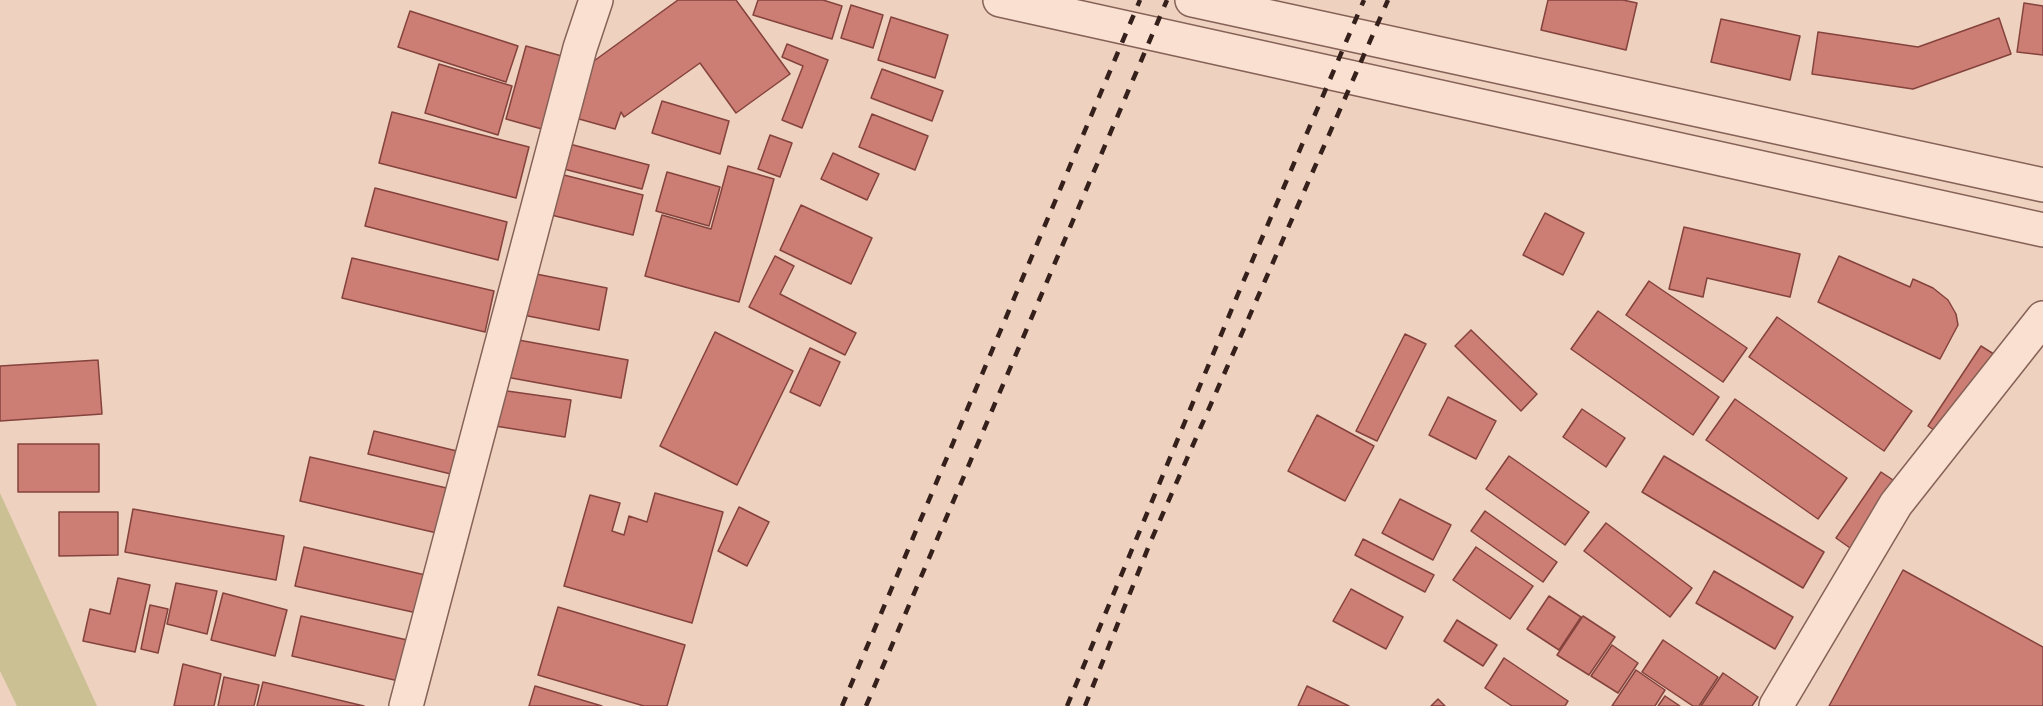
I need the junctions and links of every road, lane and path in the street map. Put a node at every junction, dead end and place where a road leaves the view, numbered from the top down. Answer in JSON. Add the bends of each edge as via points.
{"nodes":[{"id":1,"x":596,"y":0,"type":"edge"},
{"id":2,"x":1000,"y":0,"type":"edge"},
{"id":3,"x":1192,"y":0,"type":"edge"},
{"id":4,"x":2043,"y":185,"type":"edge"},
{"id":5,"x":2043,"y":230,"type":"edge"},
{"id":6,"x":2043,"y":318,"type":"edge"},
{"id":7,"x":406,"y":706,"type":"edge"},
{"id":8,"x":1776,"y":706,"type":"edge"}],
"edges":[{"from":1,"to":7,"type":"street"},
{"from":2,"to":5,"type":"street"},
{"from":3,"to":4,"type":"street"},
{"from":6,"to":8,"type":"street","via":[[1896,504]]}]}
